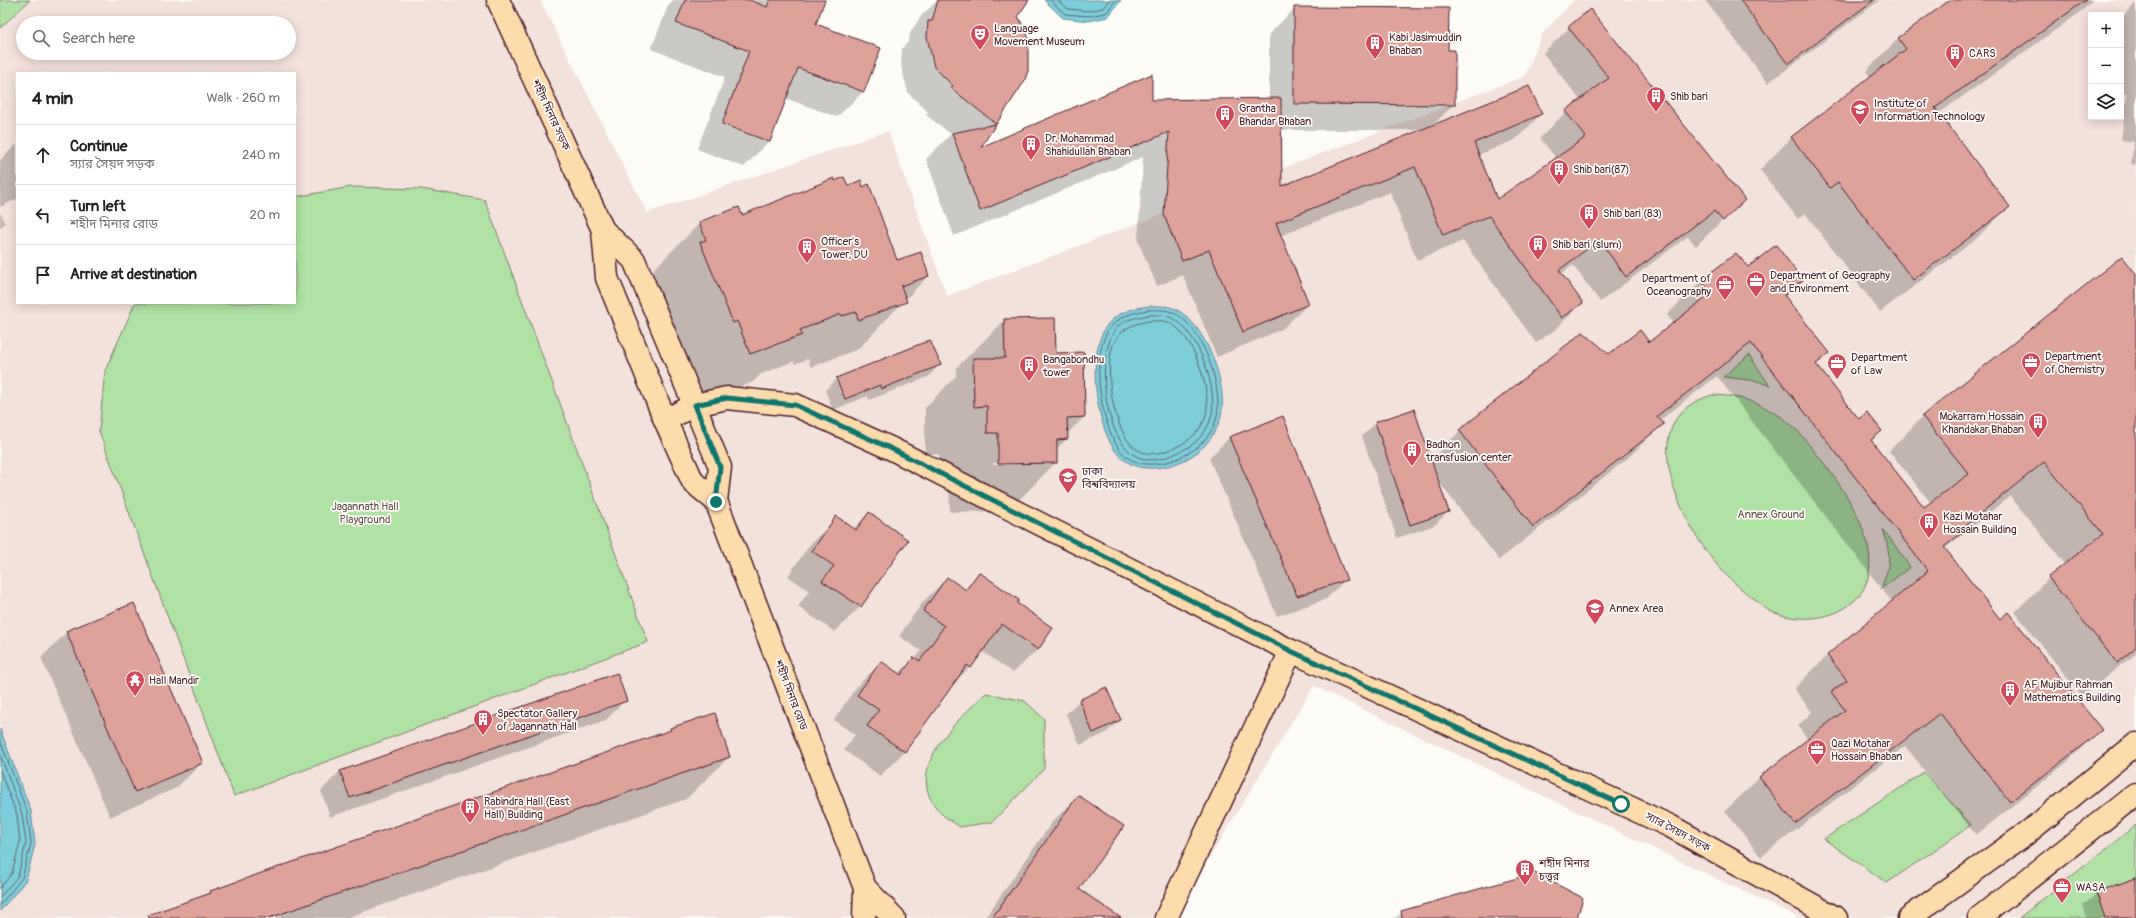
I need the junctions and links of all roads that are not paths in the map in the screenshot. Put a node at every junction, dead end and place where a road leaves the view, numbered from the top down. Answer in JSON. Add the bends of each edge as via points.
{"nodes":[{"id":1,"x":498,"y":0,"type":"edge"},
{"id":2,"x":603,"y":230,"type":"junction"},
{"id":3,"x":695,"y":405,"type":"junction"},
{"id":4,"x":665,"y":420,"type":"junction"},
{"id":5,"x":716,"y":502,"type":"junction"},
{"id":6,"x":1291,"y":651,"type":"junction"},
{"id":7,"x":2136,"y":744,"type":"edge"},
{"id":8,"x":2136,"y":794,"type":"edge"},
{"id":9,"x":865,"y":888,"type":"junction"},
{"id":10,"x":864,"y":918,"type":"edge"},
{"id":11,"x":894,"y":918,"type":"edge"},
{"id":12,"x":1166,"y":918,"type":"edge"},
{"id":13,"x":1836,"y":918,"type":"edge"},
{"id":14,"x":1909,"y":918,"type":"edge"},
{"id":15,"x":1979,"y":918,"type":"edge"}],
"edges":[{"from":1,"to":2,"type":"main road","name":"শহীদ মিনার সড়ক"},
{"from":2,"to":3,"type":"main road","name":"শহীদ মিনার সড়ক","via":[[634,260]]},
{"from":2,"to":4,"type":"main road","name":"শহীদ মিনার সড়ক","via":[[607,278]]},
{"from":3,"to":4,"type":"main road","name":"স্যার সৈয়দ সড়ক"},
{"from":3,"to":5,"type":"main road","name":"শহীদ মিনার রোড","via":[[720,467]]},
{"from":3,"to":6,"type":"main road","name":"স্যার সৈয়দ সড়ক","via":[[727,398],[795,405],[892,449]]},
{"from":4,"to":5,"type":"main road","name":"শহীদ মিনার রোড","via":[[693,482]]},
{"from":5,"to":9,"type":"main road","name":"শহীদ মিনার রোড"},
{"from":6,"to":12,"type":"main road"},
{"from":6,"to":13,"type":"main road","name":"স্যার সৈয়দ সড়ক","via":[[1670,826]]},
{"from":7,"to":14,"type":"main road","via":[[2027,833]]},
{"from":8,"to":15,"type":"main road"},
{"from":9,"to":10,"type":"main road","name":"শহীদ মিনার রোড"},
{"from":9,"to":11,"type":"main road","name":"শহীদ মিনার রোড"}]}
